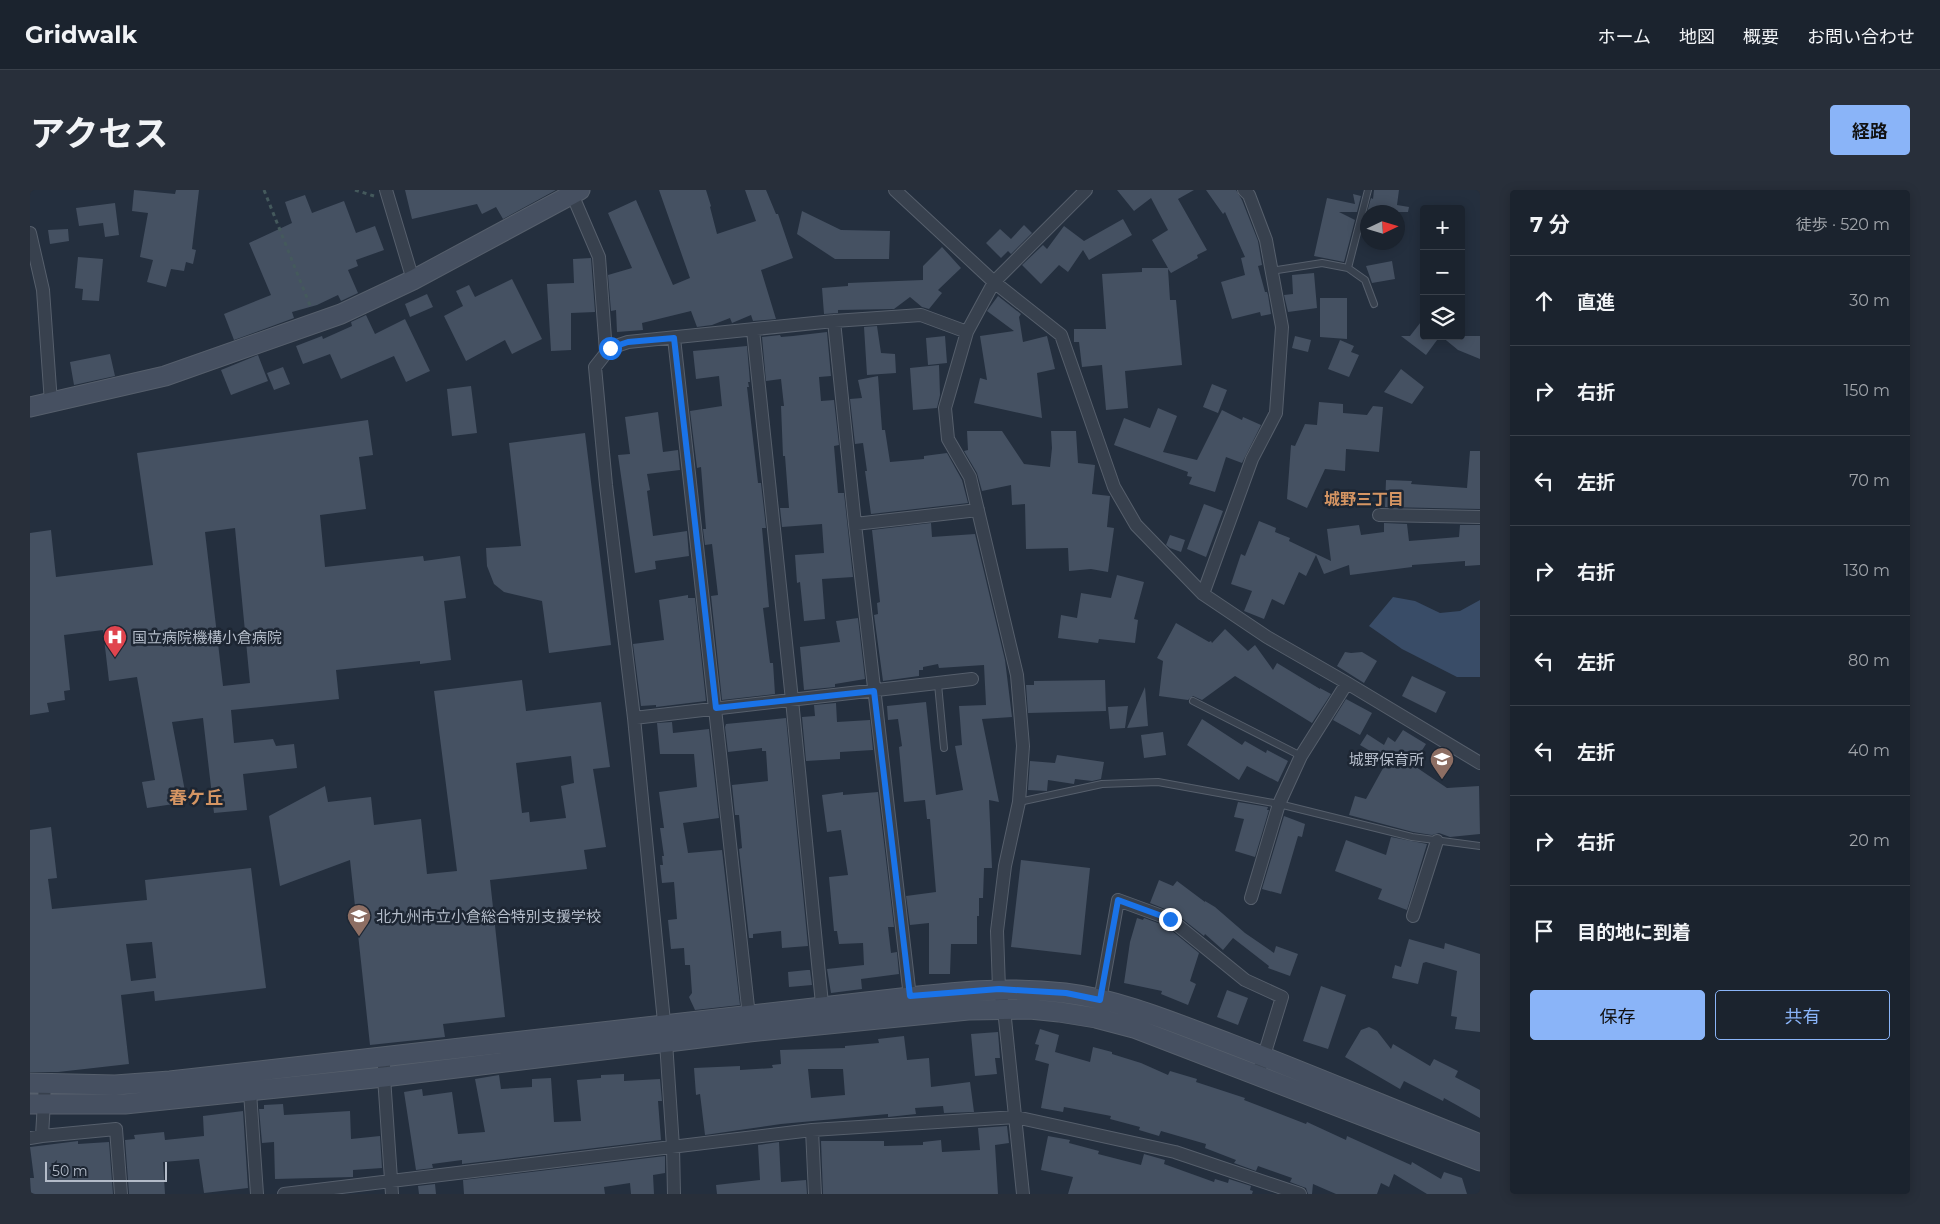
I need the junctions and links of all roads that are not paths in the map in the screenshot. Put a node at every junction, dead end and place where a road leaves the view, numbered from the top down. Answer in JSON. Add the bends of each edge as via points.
{"nodes":[{"id":1,"x":386,"y":190,"type":"edge"},
{"id":2,"x":895,"y":190,"type":"edge"},
{"id":3,"x":1086,"y":190,"type":"edge"},
{"id":4,"x":1244,"y":190,"type":"edge"},
{"id":5,"x":1368,"y":190,"type":"edge"},
{"id":6,"x":576,"y":192,"type":"edge"},
{"id":7,"x":30,"y":233,"type":"edge"},
{"id":8,"x":1348,"y":268,"type":"junction"},
{"id":9,"x":1271,"y":271,"type":"junction"},
{"id":10,"x":413,"y":280,"type":"junction"},
{"id":11,"x":994,"y":282,"type":"junction"},
{"id":12,"x":1374,"y":304,"type":"dead end"},
{"id":13,"x":834,"y":321,"type":"junction"},
{"id":14,"x":753,"y":330,"type":"junction"},
{"id":15,"x":967,"y":332,"type":"junction"},
{"id":16,"x":674,"y":338,"type":"junction"},
{"id":17,"x":606,"y":352,"type":"junction"},
{"id":18,"x":51,"y":403,"type":"junction"},
{"id":19,"x":30,"y":407,"type":"edge"},
{"id":20,"x":978,"y":510,"type":"junction"},
{"id":21,"x":1379,"y":515,"type":"dead end"},
{"id":22,"x":1480,"y":517,"type":"edge"},
{"id":23,"x":855,"y":524,"type":"junction"},
{"id":24,"x":1203,"y":594,"type":"junction"},
{"id":25,"x":972,"y":679,"type":"dead end"},
{"id":26,"x":1347,"y":682,"type":"junction"},
{"id":27,"x":938,"y":684,"type":"junction"},
{"id":28,"x":874,"y":691,"type":"junction"},
{"id":29,"x":792,"y":700,"type":"junction"},
{"id":30,"x":1193,"y":700,"type":"dead end"},
{"id":31,"x":716,"y":708,"type":"junction"},
{"id":32,"x":634,"y":718,"type":"junction"},
{"id":33,"x":944,"y":748,"type":"dead end"},
{"id":34,"x":1301,"y":756,"type":"junction"},
{"id":35,"x":1480,"y":763,"type":"edge"},
{"id":36,"x":1019,"y":802,"type":"junction"},
{"id":37,"x":1279,"y":804,"type":"junction"},
{"id":38,"x":1438,"y":840,"type":"junction"},
{"id":39,"x":1480,"y":846,"type":"edge"},
{"id":40,"x":1251,"y":898,"type":"dead end"},
{"id":41,"x":1413,"y":916,"type":"dead end"},
{"id":42,"x":999,"y":989,"type":"junction"},
{"id":43,"x":910,"y":996,"type":"junction"},
{"id":44,"x":1100,"y":1000,"type":"junction"},
{"id":45,"x":1004,"y":1009,"type":"junction"},
{"id":46,"x":749,"y":1016,"type":"junction"},
{"id":47,"x":823,"y":1016,"type":"junction"},
{"id":48,"x":665,"y":1034,"type":"junction"},
{"id":49,"x":384,"y":1056,"type":"junction"},
{"id":50,"x":1264,"y":1057,"type":"junction"},
{"id":51,"x":253,"y":1071,"type":"junction"},
{"id":52,"x":1258,"y":1075,"type":"junction"},
{"id":53,"x":384,"y":1077,"type":"junction"},
{"id":54,"x":38,"y":1083,"type":"edge"},
{"id":55,"x":250,"y":1092,"type":"junction"},
{"id":56,"x":37,"y":1104,"type":"edge"},
{"id":57,"x":1016,"y":1116,"type":"junction"},
{"id":58,"x":812,"y":1130,"type":"junction"},
{"id":59,"x":36,"y":1137,"type":"edge"},
{"id":60,"x":1480,"y":1144,"type":"edge"},
{"id":61,"x":673,"y":1147,"type":"junction"},
{"id":62,"x":1480,"y":1161,"type":"edge"},
{"id":63,"x":391,"y":1188,"type":"edge"},
{"id":64,"x":121,"y":1194,"type":"edge"},
{"id":65,"x":257,"y":1194,"type":"edge"},
{"id":66,"x":284,"y":1194,"type":"edge"},
{"id":67,"x":674,"y":1194,"type":"edge"},
{"id":68,"x":815,"y":1194,"type":"edge"},
{"id":69,"x":1023,"y":1194,"type":"edge"},
{"id":70,"x":1300,"y":1194,"type":"edge"}],
"edges":[{"from":1,"to":10,"type":"street"},
{"from":2,"to":11,"type":"street"},
{"from":3,"to":11,"type":"street"},
{"from":4,"to":9,"type":"street","via":[[1266,240]]},
{"from":5,"to":8,"type":"lane"},
{"from":6,"to":10,"type":"street"},
{"from":6,"to":17,"type":"street","via":[[600,257]]},
{"from":7,"to":18,"type":"street","via":[[43,290]]},
{"from":8,"to":9,"type":"lane","via":[[1322,263]]},
{"from":8,"to":12,"type":"lane","via":[[1365,280]]},
{"from":9,"to":24,"type":"street","via":[[1282,327],[1276,413],[1252,459]]},
{"from":10,"to":18,"type":"street","via":[[341,314],[165,376]]},
{"from":11,"to":15,"type":"street"},
{"from":11,"to":24,"type":"street","via":[[1061,335],[1114,487],[1136,524]]},
{"from":13,"to":14,"type":"street"},
{"from":13,"to":15,"type":"street","via":[[920,315]]},
{"from":13,"to":23,"type":"street"},
{"from":14,"to":16,"type":"street"},
{"from":14,"to":29,"type":"street"},
{"from":15,"to":20,"type":"street","via":[[944,408],[948,439],[970,477]]},
{"from":16,"to":17,"type":"street","via":[[628,342]]},
{"from":16,"to":31,"type":"street"},
{"from":17,"to":32,"type":"street","via":[[596,368],[596,377]]},
{"from":18,"to":19,"type":"street"},
{"from":20,"to":23,"type":"street"},
{"from":20,"to":36,"type":"street","via":[[1018,675],[1023,746]]},
{"from":21,"to":22,"type":"street"},
{"from":23,"to":28,"type":"street"},
{"from":24,"to":26,"type":"street","via":[[1267,637]]},
{"from":25,"to":27,"type":"street"},
{"from":26,"to":34,"type":"street"},
{"from":26,"to":35,"type":"street"},
{"from":27,"to":28,"type":"street"},
{"from":27,"to":33,"type":"lane"},
{"from":28,"to":29,"type":"street"},
{"from":28,"to":43,"type":"street"},
{"from":29,"to":31,"type":"street"},
{"from":29,"to":47,"type":"street"},
{"from":30,"to":34,"type":"lane"},
{"from":31,"to":32,"type":"street"},
{"from":31,"to":46,"type":"street"},
{"from":32,"to":48,"type":"street"},
{"from":34,"to":37,"type":"street"},
{"from":36,"to":37,"type":"lane","via":[[1102,784],[1158,782]]},
{"from":36,"to":42,"type":"street","via":[[1005,866],[997,931]]},
{"from":37,"to":38,"type":"lane","via":[[1412,837]]},
{"from":37,"to":40,"type":"street"},
{"from":38,"to":39,"type":"lane"},
{"from":38,"to":41,"type":"street"},
{"from":42,"to":43,"type":"street"},
{"from":42,"to":44,"type":"street","via":[[1066,993]]},
{"from":42,"to":45,"type":"street"},
{"from":43,"to":47,"type":"street"},
{"from":44,"to":50,"type":"street","via":[[1173,1022]]},
{"from":44,"to":50,"type":"street","via":[[1118,900],[1170,919],[1245,980],[1282,997]]},
{"from":45,"to":47,"type":"street"},
{"from":45,"to":52,"type":"street","via":[[1096,1018],[1134,1028]]},
{"from":45,"to":57,"type":"street"},
{"from":46,"to":47,"type":"street"},
{"from":46,"to":48,"type":"street"},
{"from":47,"to":48,"type":"street"},
{"from":48,"to":49,"type":"street"},
{"from":48,"to":53,"type":"street"},
{"from":48,"to":61,"type":"street"},
{"from":49,"to":51,"type":"street"},
{"from":49,"to":53,"type":"street"},
{"from":50,"to":52,"type":"street"},
{"from":50,"to":60,"type":"street"},
{"from":51,"to":54,"type":"street","via":[[115,1085]]},
{"from":51,"to":55,"type":"street"},
{"from":52,"to":62,"type":"street"},
{"from":53,"to":55,"type":"street"},
{"from":53,"to":63,"type":"street"},
{"from":54,"to":56,"type":"street"},
{"from":55,"to":56,"type":"street","via":[[125,1104]]},
{"from":55,"to":65,"type":"street"},
{"from":56,"to":59,"type":"street"},
{"from":57,"to":58,"type":"street"},
{"from":57,"to":69,"type":"street"},
{"from":57,"to":70,"type":"street","via":[[1176,1152]]},
{"from":58,"to":61,"type":"street"},
{"from":58,"to":68,"type":"street"},
{"from":59,"to":64,"type":"street","via":[[116,1129]]},
{"from":61,"to":63,"type":"street"},
{"from":61,"to":67,"type":"street"},
{"from":63,"to":66,"type":"street"}]}
